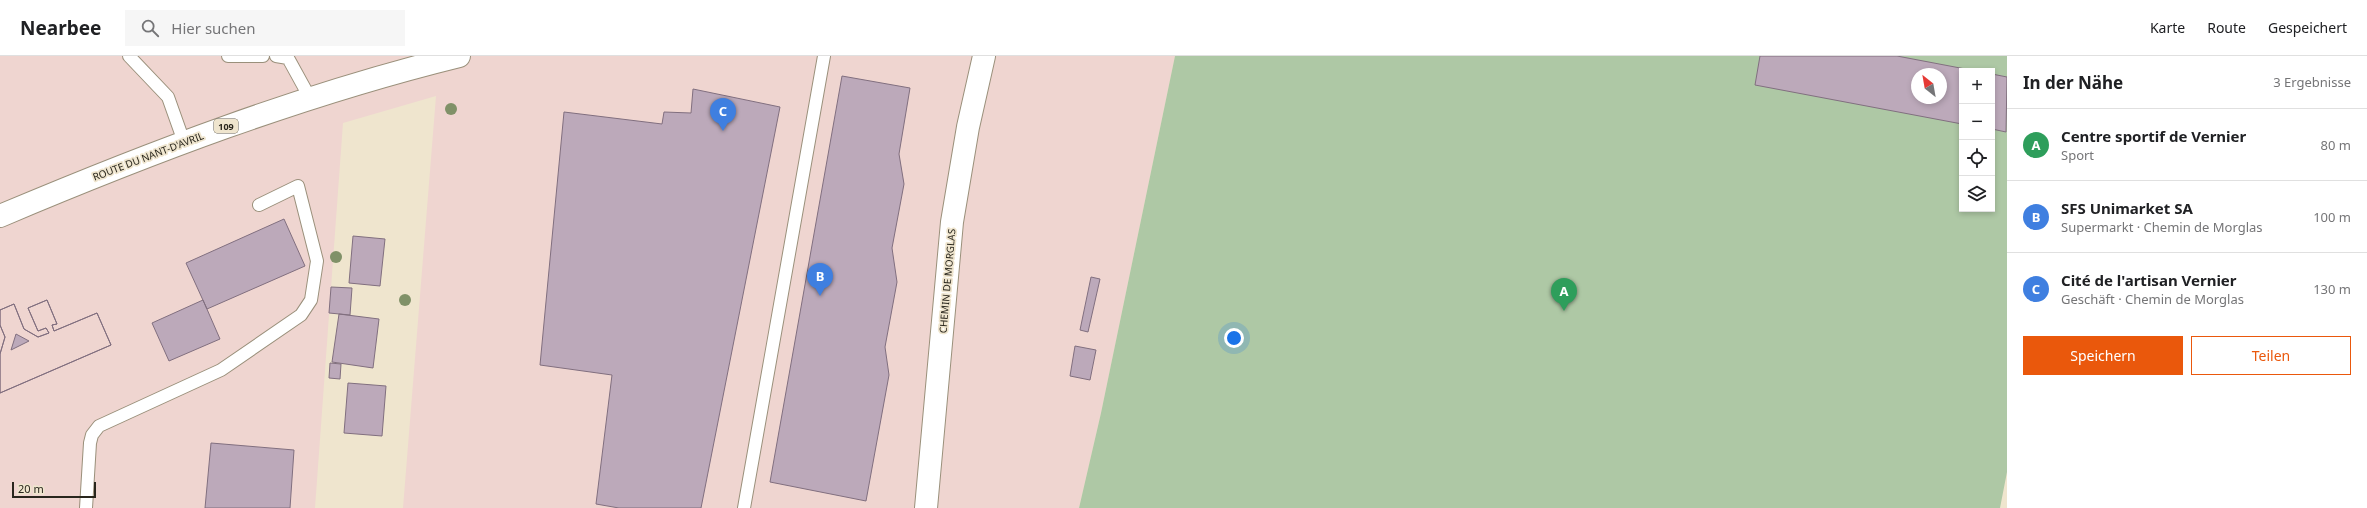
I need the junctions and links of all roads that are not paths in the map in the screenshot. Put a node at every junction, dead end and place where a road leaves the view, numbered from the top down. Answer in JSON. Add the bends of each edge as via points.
{"nodes":[{"id":1,"x":129,"y":56,"type":"edge"},
{"id":2,"x":228,"y":56,"type":"edge"},
{"id":3,"x":263,"y":56,"type":"edge"},
{"id":4,"x":276,"y":56,"type":"edge"},
{"id":5,"x":459,"y":56,"type":"edge"},
{"id":6,"x":824,"y":56,"type":"edge"},
{"id":7,"x":984,"y":56,"type":"edge"},
{"id":8,"x":310,"y":98,"type":"junction"},
{"id":9,"x":184,"y":142,"type":"junction"},
{"id":10,"x":259,"y":206,"type":"dead end"},
{"id":11,"x":0,"y":216,"type":"edge"},
{"id":12,"x":86,"y":508,"type":"edge"},
{"id":13,"x":744,"y":508,"type":"edge"},
{"id":14,"x":926,"y":508,"type":"edge"}],
"edges":[{"from":1,"to":9,"type":"lane","via":[[168,97]]},
{"from":2,"to":3,"type":"lane"},
{"from":4,"to":8,"type":"lane","via":[[288,58]]},
{"from":5,"to":8,"type":"main road","name":"ROUTE DU NANT-D'AVRIL","number":"109","via":[[405,69]]},
{"from":6,"to":13,"type":"lane"},
{"from":7,"to":14,"type":"main road","name":"CHEMIN DE MORGLAS","via":[[968,127],[952,222]]},
{"from":8,"to":9,"type":"main road","name":"ROUTE DU NANT-D'AVRIL","number":"109"},
{"from":9,"to":11,"type":"main road","name":"ROUTE DU NANT-D'AVRIL","number":"109"},
{"from":10,"to":12,"type":"lane","via":[[298,186],[317,261],[311,300],[301,315],[221,370],[99,426],[90,443]]}]}
